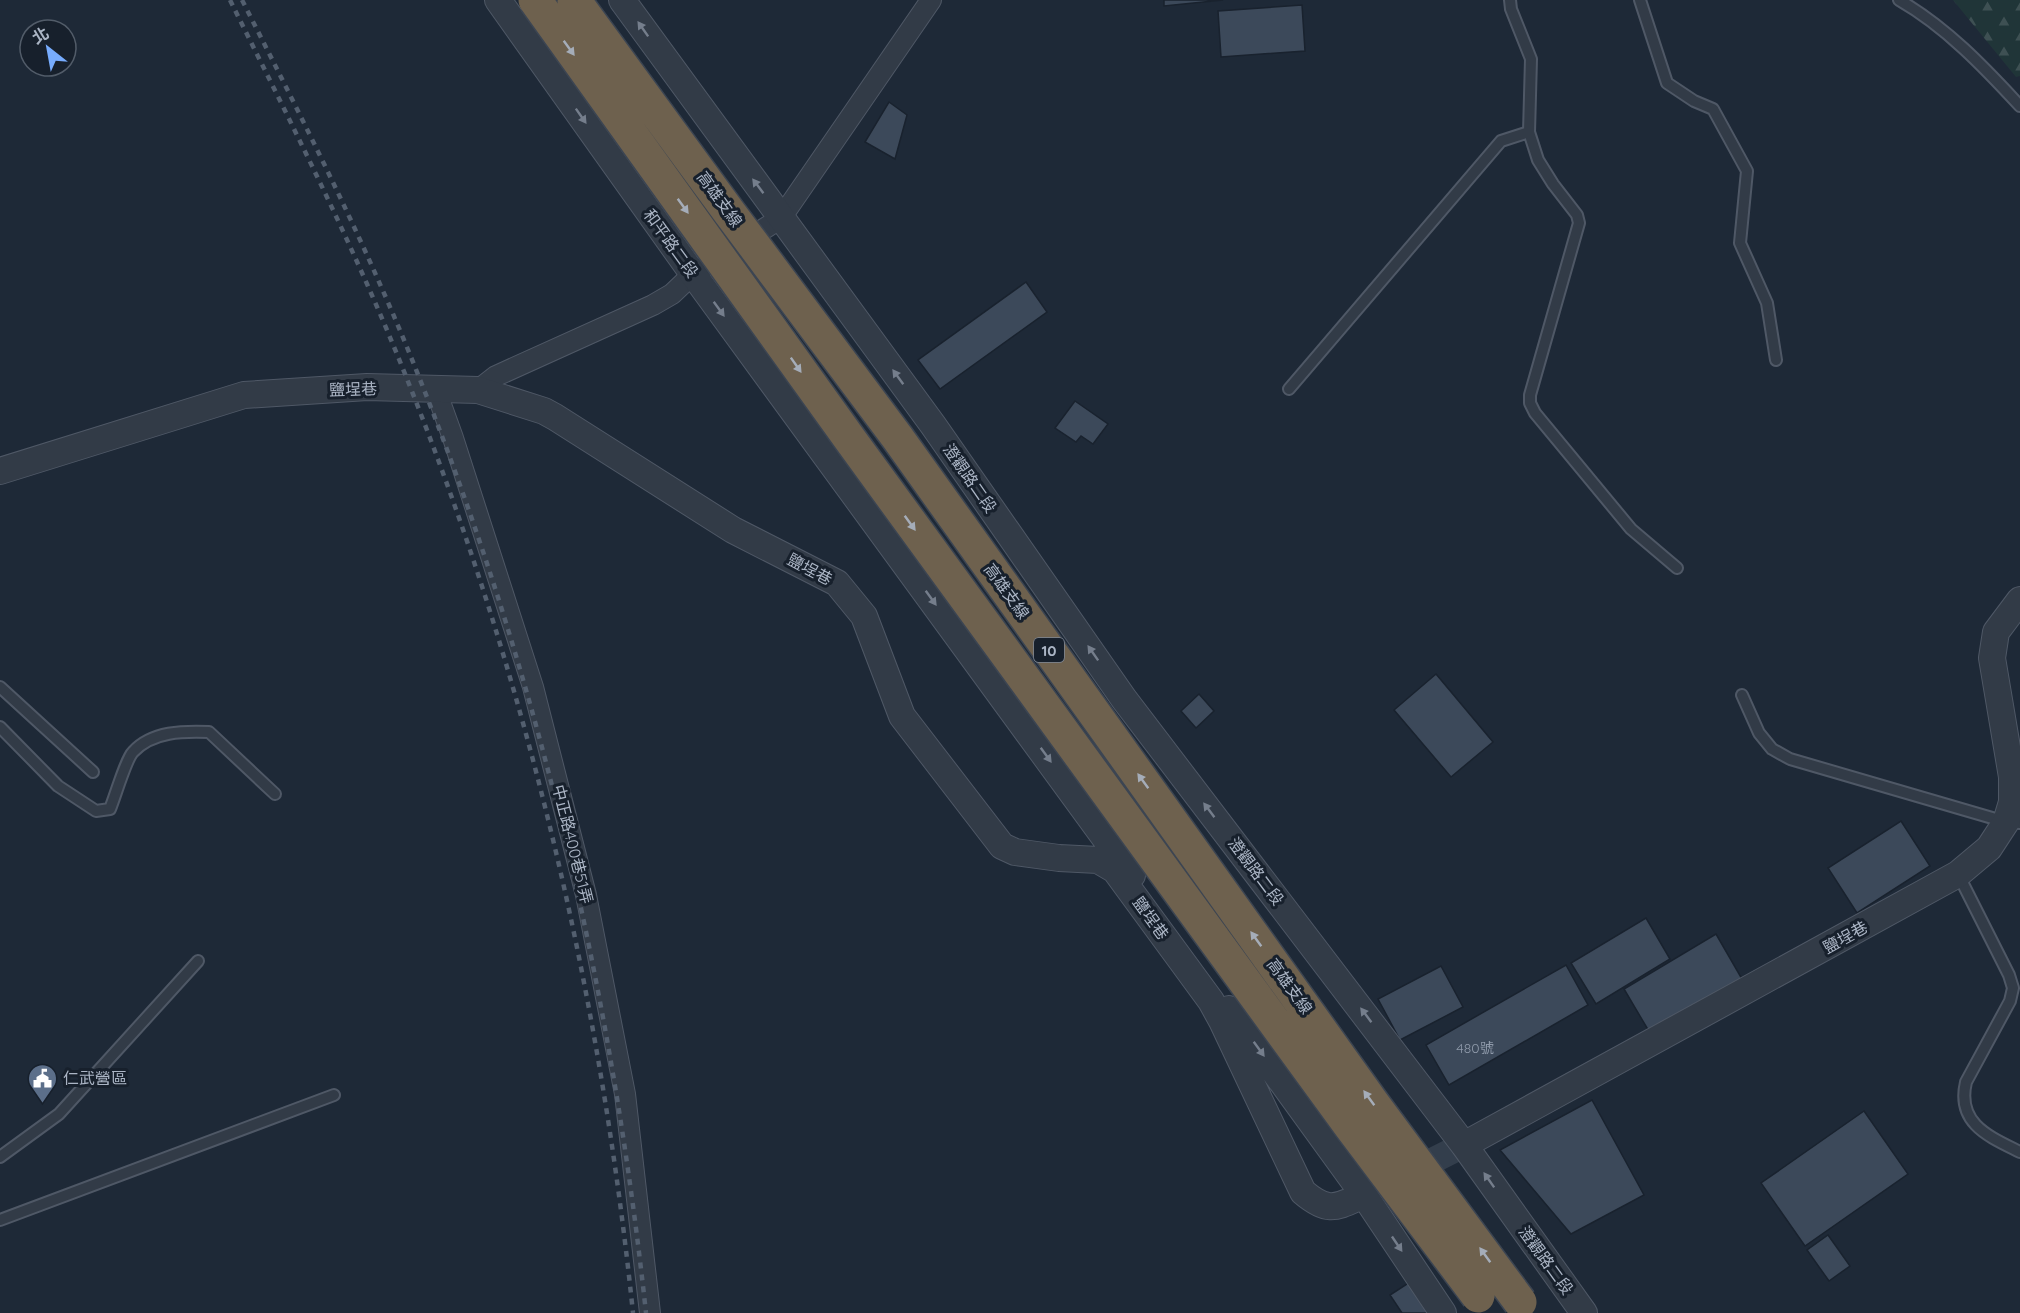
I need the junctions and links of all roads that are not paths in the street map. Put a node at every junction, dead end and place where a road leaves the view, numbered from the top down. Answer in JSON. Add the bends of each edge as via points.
{"nodes":[{"id":1,"x":498,"y":0,"type":"edge"},
{"id":2,"x":535,"y":0,"type":"edge"},
{"id":3,"x":574,"y":0,"type":"edge"},
{"id":4,"x":622,"y":0,"type":"edge"},
{"id":5,"x":931,"y":0,"type":"edge"},
{"id":6,"x":1510,"y":0,"type":"edge"},
{"id":7,"x":1640,"y":0,"type":"edge"},
{"id":8,"x":1899,"y":0,"type":"edge"},
{"id":9,"x":2020,"y":106,"type":"edge"},
{"id":10,"x":1529,"y":132,"type":"junction"},
{"id":11,"x":781,"y":218,"type":"junction"},
{"id":12,"x":693,"y":274,"type":"junction"},
{"id":13,"x":1776,"y":360,"type":"dead end"},
{"id":14,"x":435,"y":388,"type":"junction"},
{"id":15,"x":1289,"y":389,"type":"dead end"},
{"id":16,"x":478,"y":390,"type":"junction"},
{"id":17,"x":0,"y":471,"type":"edge"},
{"id":18,"x":1677,"y":568,"type":"dead end"},
{"id":19,"x":2020,"y":600,"type":"edge"},
{"id":20,"x":0,"y":687,"type":"edge"},
{"id":21,"x":1742,"y":695,"type":"dead end"},
{"id":22,"x":0,"y":727,"type":"edge"},
{"id":23,"x":93,"y":772,"type":"dead end"},
{"id":24,"x":275,"y":794,"type":"dead end"},
{"id":25,"x":2013,"y":822,"type":"edge"},
{"id":26,"x":1958,"y":874,"type":"junction"},
{"id":27,"x":198,"y":961,"type":"dead end"},
{"id":28,"x":334,"y":1095,"type":"dead end"},
{"id":29,"x":1464,"y":1145,"type":"junction"},
{"id":30,"x":2020,"y":1152,"type":"edge"},
{"id":31,"x":0,"y":1157,"type":"edge"},
{"id":32,"x":1364,"y":1195,"type":"junction"},
{"id":33,"x":0,"y":1220,"type":"edge"},
{"id":34,"x":1478,"y":1296,"type":"dead end"},
{"id":35,"x":1520,"y":1302,"type":"dead end"},
{"id":36,"x":650,"y":1313,"type":"edge"},
{"id":37,"x":1443,"y":1313,"type":"edge"},
{"id":38,"x":1584,"y":1313,"type":"edge"}],
"edges":[{"from":1,"to":12,"type":"street","name":"和平路二段","one_way":true},
{"from":2,"to":34,"type":"highway","name":"高雄支線","number":"10","one_way":true,"bridge":true,"via":[[856,448]]},
{"from":35,"to":3,"type":"highway","name":"高雄支線","number":"10","one_way":true,"bridge":true,"via":[[1372,1102],[897,436]]},
{"from":11,"to":4,"type":"street","one_way":true},
{"from":5,"to":11,"type":"street"},
{"from":6,"to":10,"type":"lane","via":[[1531,59]]},
{"from":7,"to":13,"type":"lane","via":[[1667,83],[1713,109],[1746,171],[1740,243],[1767,303]]},
{"from":8,"to":9,"type":"lane","via":[[1982,64]]},
{"from":10,"to":15,"type":"lane","via":[[1501,141]]},
{"from":10,"to":18,"type":"lane","via":[[1538,160],[1577,214],[1579,223],[1530,404],[1631,529]]},
{"from":11,"to":12,"type":"street"},
{"from":29,"to":11,"type":"street","name":"澄觀路二段","one_way":true,"via":[[1124,699],[933,425]]},
{"from":12,"to":16,"type":"street","via":[[653,305],[496,376]]},
{"from":12,"to":32,"type":"street","name":"和平路二段","one_way":true},
{"from":14,"to":16,"type":"street","name":"鹽埕巷"},
{"from":14,"to":17,"type":"street","name":"鹽埕巷","via":[[367,387],[244,395]]},
{"from":14,"to":36,"type":"street","name":"中正路400巷51弄","via":[[533,687],[586,895],[625,1094]]},
{"from":16,"to":32,"type":"street","name":"鹽埕巷","via":[[544,411],[734,530],[837,583],[864,616],[902,716],[1002,846],[1015,852],[1098,860],[1115,870],[1211,1001],[1303,1192],[1317,1204],[1335,1207]]},
{"from":19,"to":25,"type":"street","name":"鹽埕巷","via":[[1996,632],[1992,658],[2012,777]]},
{"from":20,"to":23,"type":"lane"},
{"from":21,"to":25,"type":"lane","via":[[1759,733],[1772,749],[1790,759]]},
{"from":22,"to":24,"type":"lane","via":[[58,786],[96,812],[111,809],[132,752],[160,735],[185,731],[209,732]]},
{"from":25,"to":26,"type":"street","name":"鹽埕巷"},
{"from":26,"to":29,"type":"street","name":"鹽埕巷"},
{"from":26,"to":30,"type":"lane","via":[[2013,988],[2010,1001],[1966,1082],[1967,1108],[1976,1127]]},
{"from":27,"to":31,"type":"lane","via":[[59,1114]]},
{"from":28,"to":33,"type":"lane"},
{"from":38,"to":29,"type":"street","name":"澄觀路二段","one_way":true},
{"from":32,"to":37,"type":"street","one_way":true}]}
